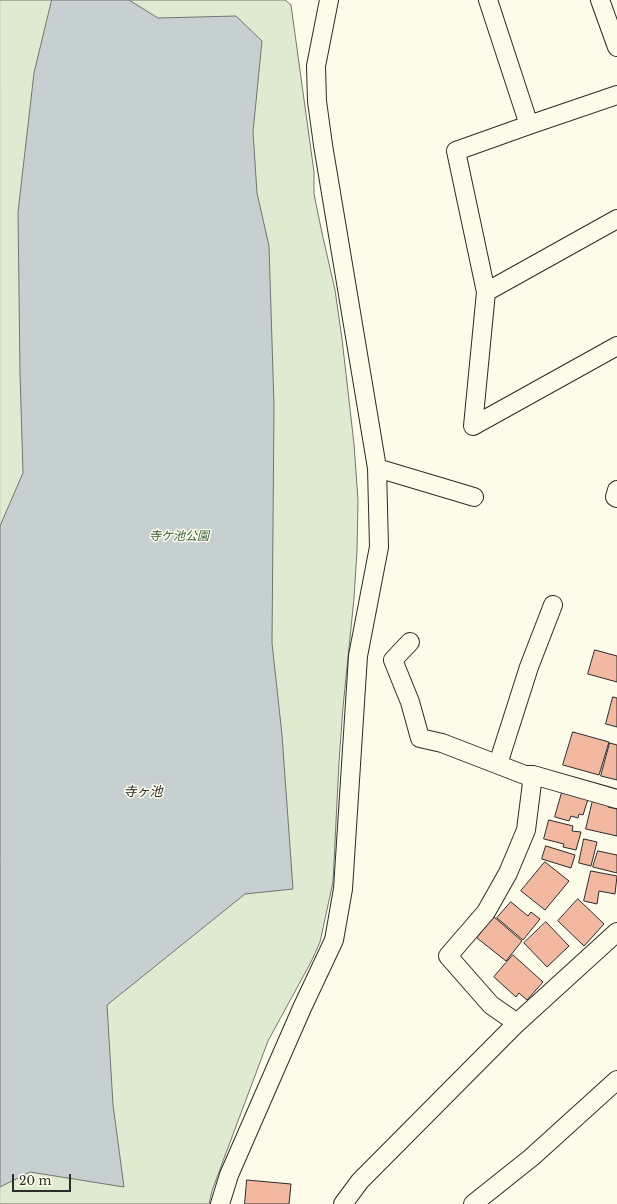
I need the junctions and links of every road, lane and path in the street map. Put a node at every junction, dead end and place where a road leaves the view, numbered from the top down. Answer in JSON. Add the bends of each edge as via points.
{"nodes":[{"id":1,"x":329,"y":0,"type":"edge"},
{"id":2,"x":488,"y":0,"type":"edge"},
{"id":3,"x":600,"y":0,"type":"edge"},
{"id":4,"x":617,"y":47,"type":"edge"},
{"id":5,"x":617,"y":95,"type":"edge"},
{"id":6,"x":529,"y":125,"type":"junction"},
{"id":7,"x":617,"y":219,"type":"edge"},
{"id":8,"x":486,"y":292,"type":"junction"},
{"id":9,"x":617,"y":346,"type":"edge"},
{"id":10,"x":377,"y":468,"type":"junction"},
{"id":11,"x":617,"y":490,"type":"edge"},
{"id":12,"x":474,"y":497,"type":"dead end"},
{"id":13,"x":617,"y":498,"type":"edge"},
{"id":14,"x":553,"y":606,"type":"dead end"},
{"id":15,"x":410,"y":642,"type":"dead end"},
{"id":16,"x":498,"y":764,"type":"junction"},
{"id":17,"x":533,"y":775,"type":"junction"},
{"id":18,"x":617,"y":799,"type":"edge"},
{"id":19,"x":617,"y":932,"type":"edge"},
{"id":20,"x":517,"y":1023,"type":"junction"},
{"id":21,"x":617,"y":1080,"type":"edge"},
{"id":22,"x":220,"y":1204,"type":"edge"},
{"id":23,"x":343,"y":1204,"type":"edge"},
{"id":24,"x":473,"y":1204,"type":"edge"}],
"edges":[{"from":1,"to":10,"type":"street","via":[[316,66],[317,101]]},
{"from":2,"to":6,"type":"street"},
{"from":3,"to":4,"type":"street"},
{"from":5,"to":6,"type":"street"},
{"from":6,"to":8,"type":"street","via":[[456,151]]},
{"from":7,"to":8,"type":"street"},
{"from":8,"to":9,"type":"street","via":[[473,426]]},
{"from":10,"to":12,"type":"street"},
{"from":10,"to":22,"type":"street","via":[[379,547],[358,656],[343,890],[334,940],[229,1175]]},
{"from":11,"to":13,"type":"street"},
{"from":14,"to":16,"type":"street","via":[[529,667]]},
{"from":15,"to":16,"type":"street","via":[[393,660],[410,702],[420,738],[442,743]]},
{"from":16,"to":17,"type":"street","via":[[525,775]]},
{"from":17,"to":18,"type":"street"},
{"from":17,"to":20,"type":"street","via":[[526,830],[508,873],[486,912],[448,956],[491,1005]]},
{"from":19,"to":20,"type":"street"},
{"from":20,"to":23,"type":"street","via":[[360,1181]]},
{"from":21,"to":24,"type":"street","via":[[532,1157]]}]}
